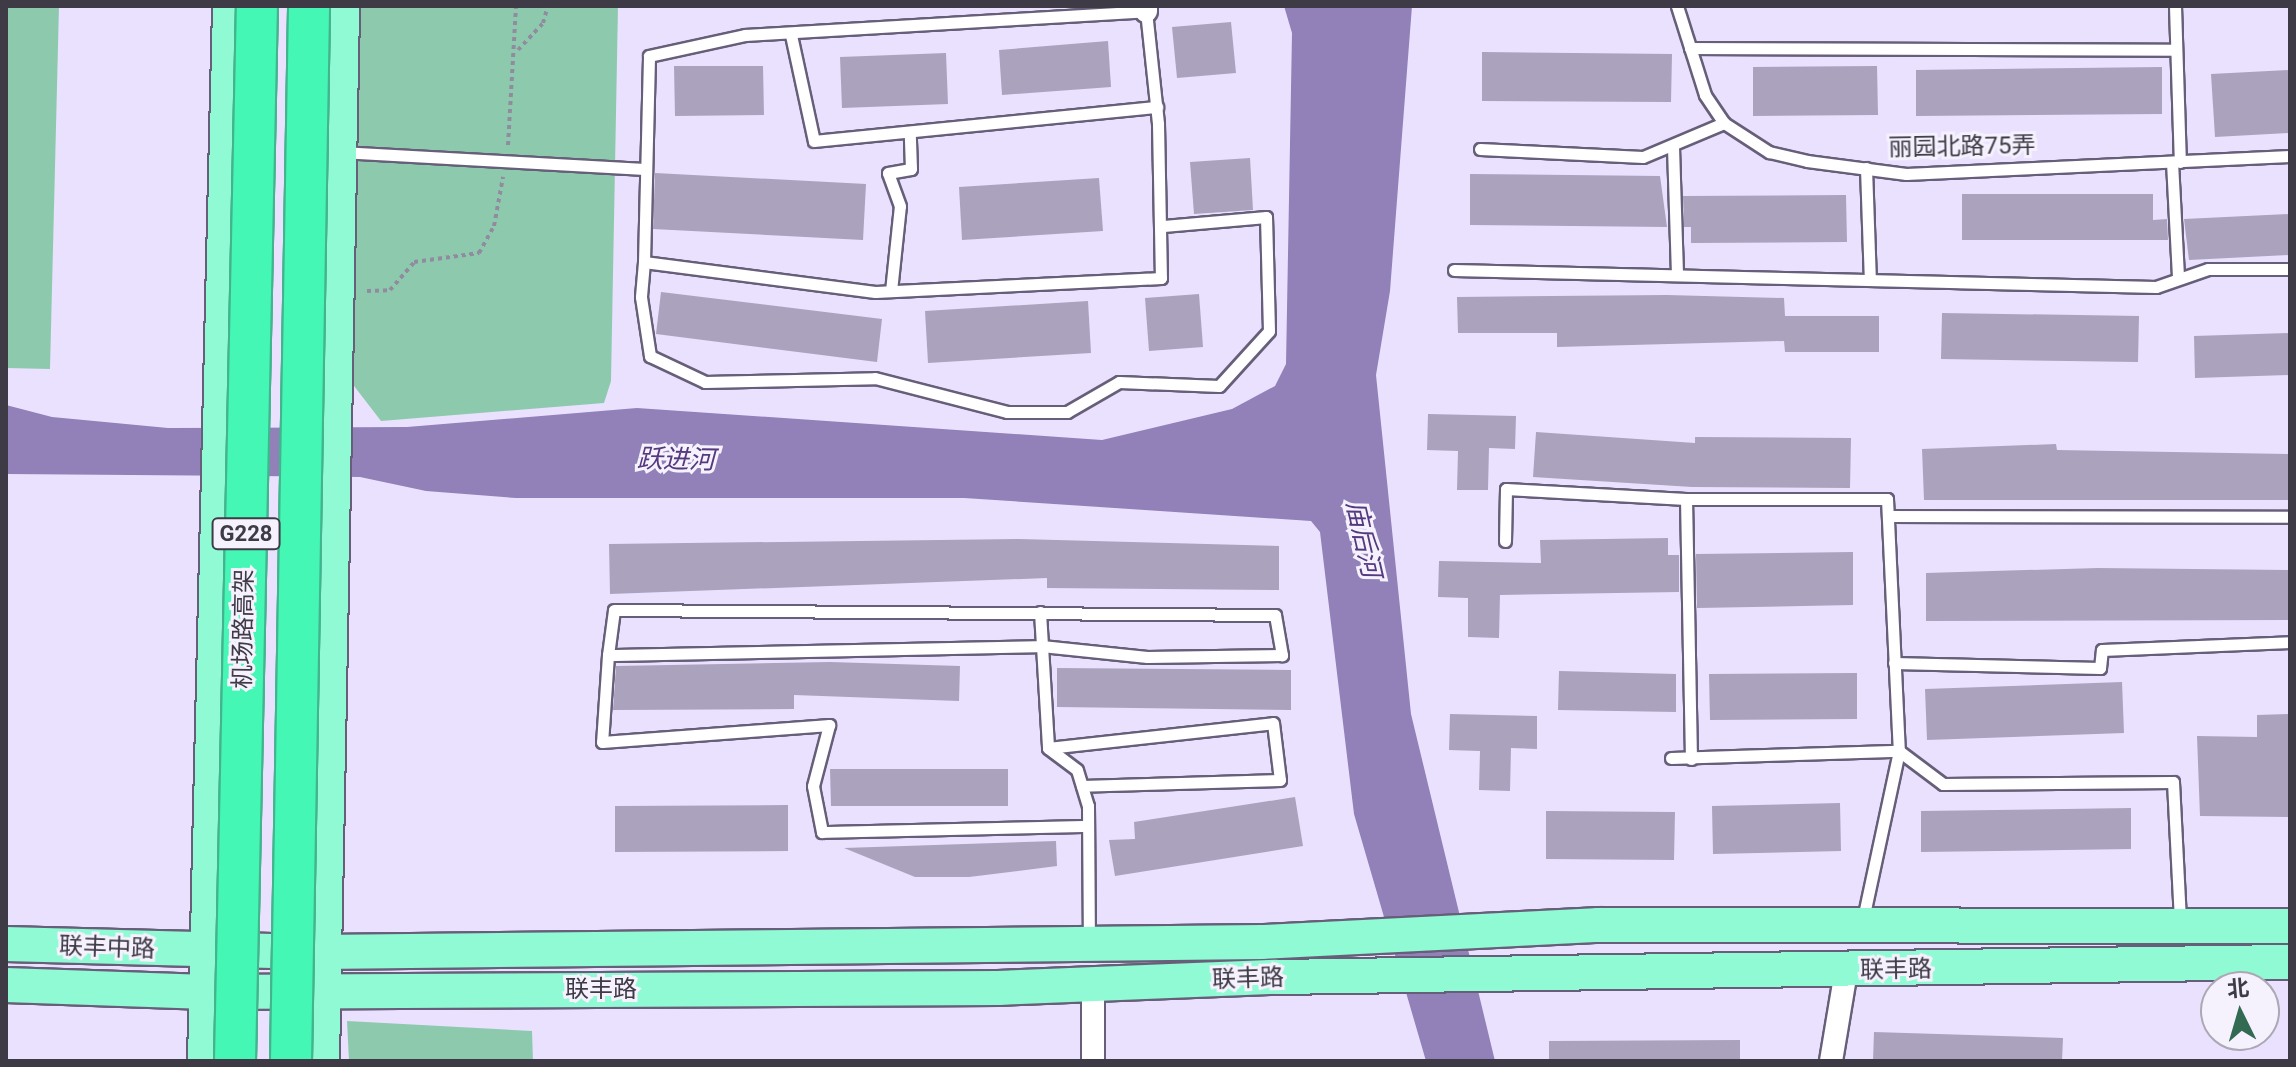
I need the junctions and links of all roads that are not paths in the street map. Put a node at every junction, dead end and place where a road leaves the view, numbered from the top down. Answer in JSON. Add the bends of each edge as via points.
{"nodes":[{"id":1,"x":230,"y":6,"type":"edge"},
{"id":2,"x":257,"y":6,"type":"edge"},
{"id":3,"x":309,"y":6,"type":"edge"},
{"id":4,"x":342,"y":6,"type":"edge"},
{"id":5,"x":1677,"y":6,"type":"edge"},
{"id":6,"x":2175,"y":6,"type":"edge"},
{"id":7,"x":1146,"y":9,"type":"edge"},
{"id":8,"x":791,"y":35,"type":"junction"},
{"id":9,"x":1690,"y":48,"type":"junction"},
{"id":10,"x":2175,"y":50,"type":"junction"},
{"id":11,"x":1157,"y":107,"type":"junction"},
{"id":12,"x":1724,"y":123,"type":"junction"},
{"id":13,"x":910,"y":132,"type":"junction"},
{"id":14,"x":1673,"y":147,"type":"junction"},
{"id":15,"x":1480,"y":149,"type":"dead end"},
{"id":16,"x":338,"y":152,"type":"junction"},
{"id":17,"x":2290,"y":156,"type":"edge"},
{"id":18,"x":2176,"y":162,"type":"junction"},
{"id":19,"x":1866,"y":168,"type":"junction"},
{"id":20,"x":644,"y":169,"type":"junction"},
{"id":21,"x":1163,"y":226,"type":"junction"},
{"id":22,"x":644,"y":262,"type":"junction"},
{"id":23,"x":2290,"y":269,"type":"edge"},
{"id":24,"x":1454,"y":270,"type":"dead end"},
{"id":25,"x":1677,"y":275,"type":"junction"},
{"id":26,"x":2178,"y":275,"type":"junction"},
{"id":27,"x":1870,"y":280,"type":"junction"},
{"id":28,"x":891,"y":291,"type":"junction"},
{"id":29,"x":1686,"y":499,"type":"junction"},
{"id":30,"x":1888,"y":516,"type":"junction"},
{"id":31,"x":2290,"y":517,"type":"edge"},
{"id":32,"x":1505,"y":541,"type":"dead end"},
{"id":33,"x":1040,"y":612,"type":"junction"},
{"id":34,"x":2290,"y":642,"type":"edge"},
{"id":35,"x":1042,"y":646,"type":"junction"},
{"id":36,"x":608,"y":655,"type":"junction"},
{"id":37,"x":1894,"y":663,"type":"junction"},
{"id":38,"x":1048,"y":748,"type":"junction"},
{"id":39,"x":1899,"y":751,"type":"junction"},
{"id":40,"x":1671,"y":758,"type":"dead end"},
{"id":41,"x":1691,"y":759,"type":"junction"},
{"id":42,"x":1082,"y":786,"type":"junction"},
{"id":43,"x":1088,"y":826,"type":"junction"},
{"id":44,"x":2290,"y":926,"type":"edge"},
{"id":45,"x":1861,"y":927,"type":"junction"},
{"id":46,"x":2180,"y":930,"type":"junction"},
{"id":47,"x":6,"y":944,"type":"edge"},
{"id":48,"x":1089,"y":944,"type":"junction"},
{"id":49,"x":208,"y":951,"type":"junction"},
{"id":50,"x":320,"y":952,"type":"junction"},
{"id":51,"x":2290,"y":962,"type":"edge"},
{"id":52,"x":1846,"y":971,"type":"junction"},
{"id":53,"x":1093,"y":984,"type":"junction"},
{"id":54,"x":6,"y":985,"type":"edge"},
{"id":55,"x":207,"y":992,"type":"junction"},
{"id":56,"x":320,"y":992,"type":"junction"},
{"id":57,"x":205,"y":1061,"type":"edge"},
{"id":58,"x":235,"y":1061,"type":"edge"},
{"id":59,"x":291,"y":1061,"type":"edge"},
{"id":60,"x":322,"y":1061,"type":"edge"},
{"id":61,"x":1093,"y":1061,"type":"edge"},
{"id":62,"x":1831,"y":1061,"type":"edge"}],
"edges":[{"from":1,"to":49,"type":"main road"},
{"from":2,"to":58,"type":"highway","name":"机场路高架","number":"G228","bridge":true},
{"from":3,"to":59,"type":"highway","number":"G228","bridge":true},
{"from":4,"to":16,"type":"main road"},
{"from":5,"to":9,"type":"lane","name":"丽园北路75弄"},
{"from":6,"to":10,"type":"lane"},
{"from":7,"to":8,"type":"lane"},
{"from":7,"to":11,"type":"lane"},
{"from":8,"to":13,"type":"lane","via":[[814,141]]},
{"from":8,"to":20,"type":"lane","via":[[745,35],[649,56]]},
{"from":9,"to":10,"type":"lane"},
{"from":9,"to":12,"type":"lane","name":"丽园北路75弄","via":[[1705,95]]},
{"from":10,"to":18,"type":"lane"},
{"from":11,"to":13,"type":"lane"},
{"from":11,"to":21,"type":"lane"},
{"from":12,"to":14,"type":"lane"},
{"from":12,"to":19,"type":"lane","name":"丽园北路75弄","via":[[1769,152]]},
{"from":13,"to":28,"type":"lane","via":[[911,169],[888,173],[900,206]]},
{"from":14,"to":15,"type":"lane","via":[[1643,157]]},
{"from":14,"to":25,"type":"lane"},
{"from":16,"to":20,"type":"lane"},
{"from":16,"to":50,"type":"main road"},
{"from":17,"to":18,"type":"lane","name":"丽园北路75弄"},
{"from":18,"to":19,"type":"lane","name":"丽园北路75弄","via":[[1906,174]]},
{"from":18,"to":26,"type":"lane"},
{"from":19,"to":27,"type":"lane"},
{"from":20,"to":22,"type":"lane"},
{"from":21,"to":22,"type":"lane","via":[[1266,217],[1269,331],[1219,386],[1119,382],[1067,412],[1007,412],[875,378],[705,382],[650,356],[641,297]]},
{"from":21,"to":28,"type":"lane","via":[[1161,278]]},
{"from":22,"to":28,"type":"lane"},
{"from":23,"to":26,"type":"lane"},
{"from":24,"to":25,"type":"lane"},
{"from":25,"to":27,"type":"lane"},
{"from":26,"to":27,"type":"lane","via":[[2156,287]]},
{"from":29,"to":30,"type":"lane","via":[[1887,499]]},
{"from":29,"to":32,"type":"lane","via":[[1506,489]]},
{"from":29,"to":41,"type":"lane"},
{"from":30,"to":31,"type":"lane"},
{"from":30,"to":37,"type":"lane"},
{"from":33,"to":35,"type":"lane"},
{"from":33,"to":35,"type":"lane","via":[[1275,615],[1282,655],[1147,657]]},
{"from":33,"to":36,"type":"lane","via":[[614,610]]},
{"from":34,"to":37,"type":"lane","via":[[2102,650],[2100,668]]},
{"from":35,"to":36,"type":"lane"},
{"from":35,"to":38,"type":"lane"},
{"from":36,"to":43,"type":"lane","via":[[602,742],[829,725],[813,786],[822,832]]},
{"from":37,"to":39,"type":"lane"},
{"from":38,"to":42,"type":"lane","via":[[1077,770]]},
{"from":38,"to":42,"type":"lane","via":[[1273,723],[1280,780]]},
{"from":39,"to":41,"type":"lane"},
{"from":39,"to":45,"type":"lane"},
{"from":39,"to":46,"type":"lane","via":[[1943,784],[2173,782]]},
{"from":40,"to":41,"type":"lane"},
{"from":42,"to":43,"type":"lane"},
{"from":43,"to":48,"type":"lane"},
{"from":44,"to":46,"type":"main road","name":"联丰路"},
{"from":45,"to":46,"type":"main road","name":"联丰路"},
{"from":45,"to":48,"type":"main road","name":"联丰路","via":[[1598,925],[1262,942]]},
{"from":47,"to":49,"type":"main road","name":"联丰中路"},
{"from":48,"to":50,"type":"main road","name":"联丰路"},
{"from":49,"to":50,"type":"main road","name":"联丰路"},
{"from":49,"to":55,"type":"main road"},
{"from":50,"to":56,"type":"main road"},
{"from":51,"to":52,"type":"main road","name":"联丰路"},
{"from":52,"to":53,"type":"main road","name":"联丰路"},
{"from":52,"to":62,"type":"street"},
{"from":53,"to":56,"type":"main road","name":"联丰路"},
{"from":53,"to":61,"type":"street"},
{"from":54,"to":55,"type":"main road","name":"联丰中路"},
{"from":55,"to":56,"type":"main road","name":"联丰路"},
{"from":55,"to":57,"type":"main road"},
{"from":56,"to":60,"type":"main road"}]}
